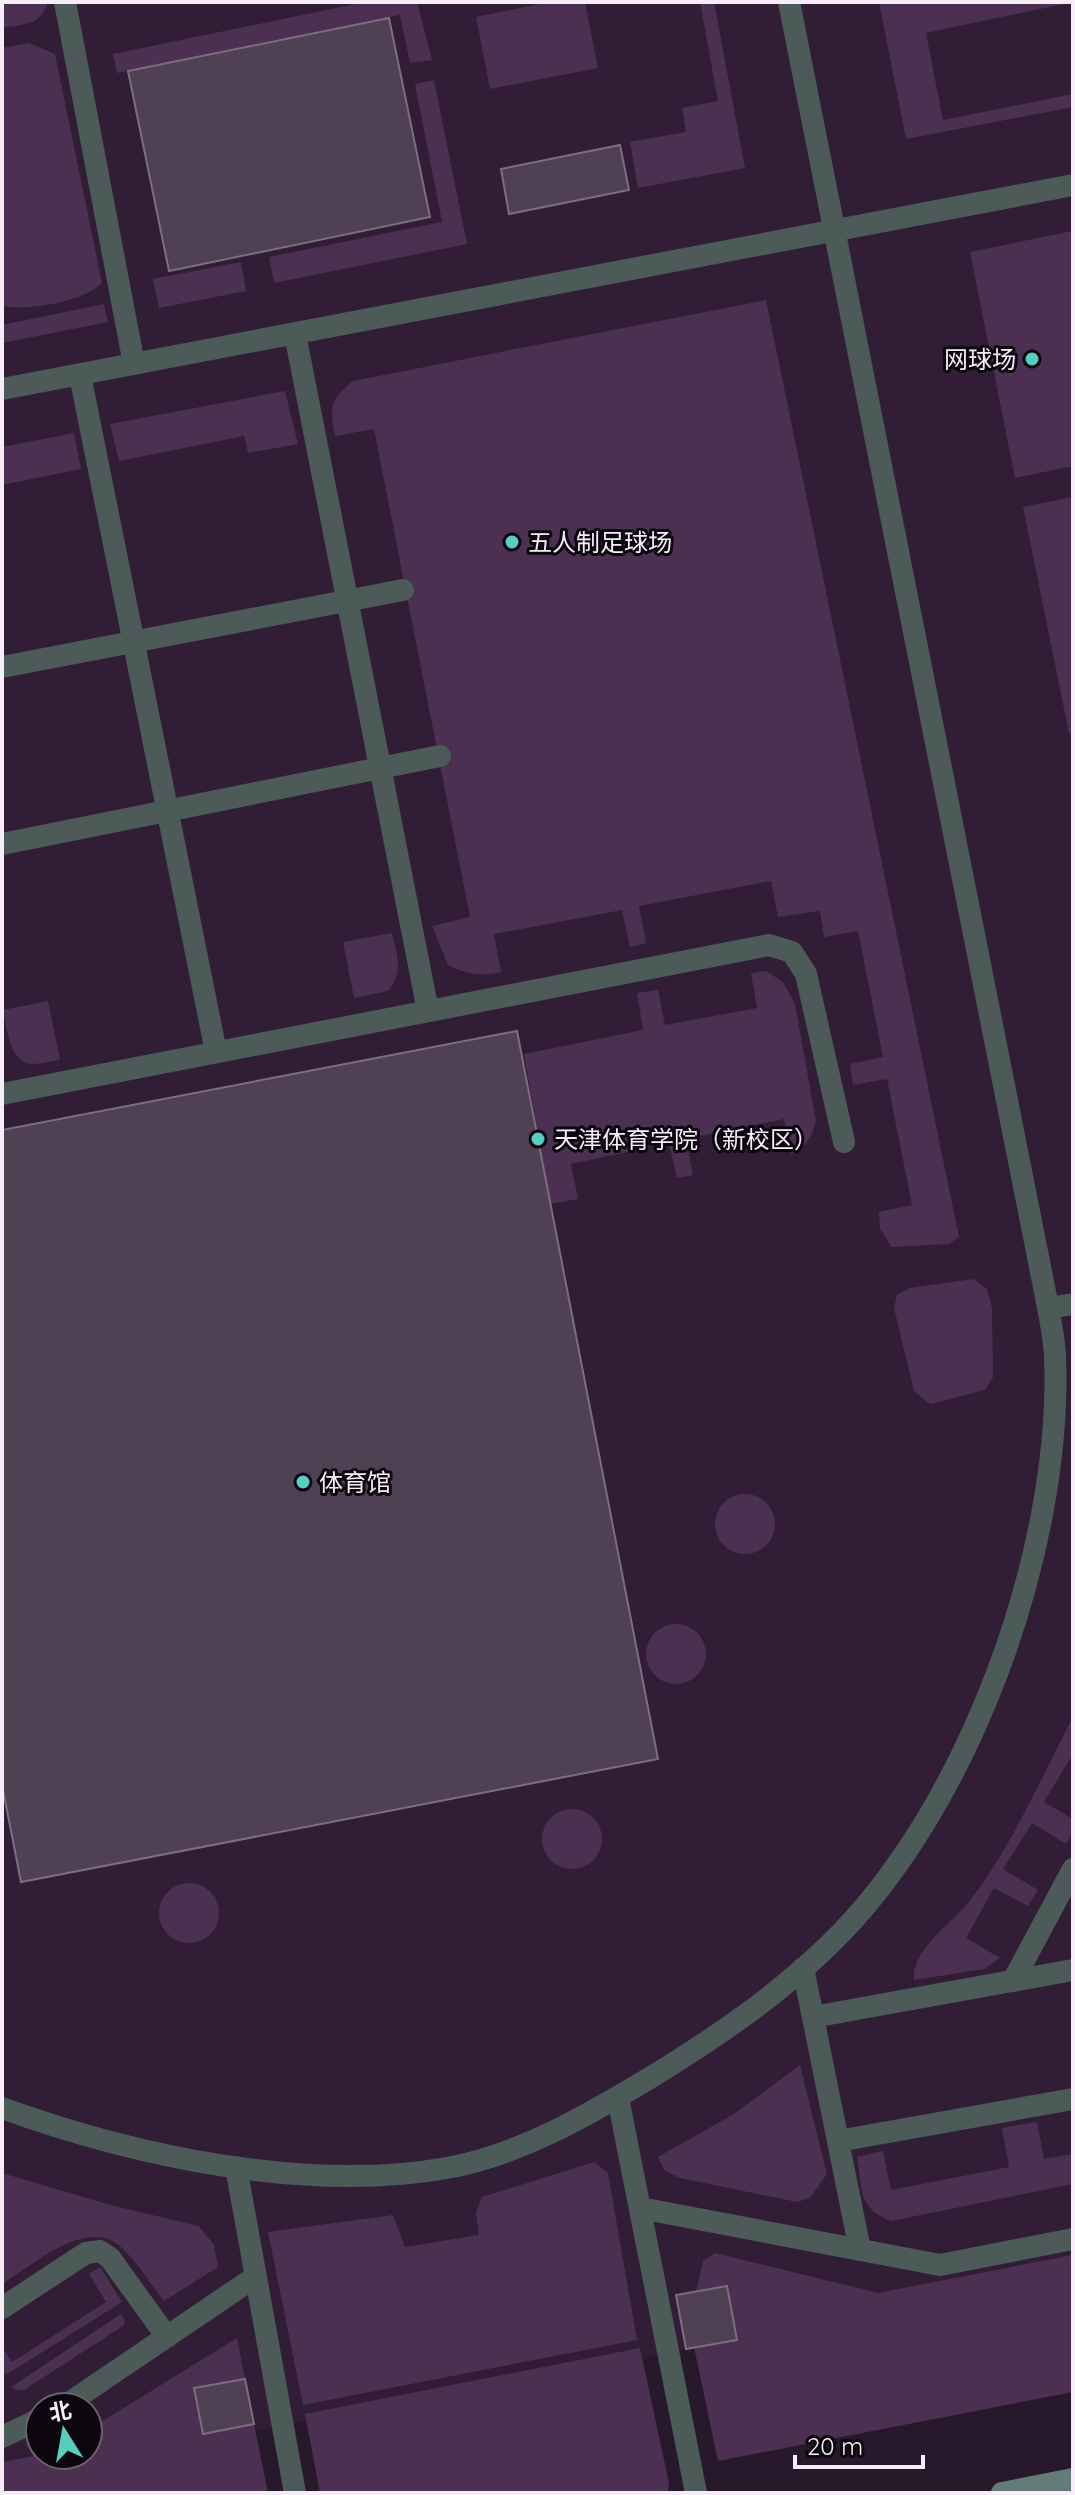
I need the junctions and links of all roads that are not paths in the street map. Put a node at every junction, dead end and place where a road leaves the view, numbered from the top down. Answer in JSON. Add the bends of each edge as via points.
{"nodes":[{"id":1,"x":65,"y":2,"type":"edge"},
{"id":2,"x":789,"y":2,"type":"edge"},
{"id":3,"x":1073,"y":185,"type":"edge"},
{"id":4,"x":834,"y":232,"type":"junction"},
{"id":5,"x":295,"y":334,"type":"junction"},
{"id":6,"x":134,"y":364,"type":"junction"},
{"id":7,"x":80,"y":375,"type":"junction"},
{"id":8,"x":2,"y":389,"type":"edge"},
{"id":9,"x":403,"y":590,"type":"dead end"},
{"id":10,"x":348,"y":601,"type":"junction"},
{"id":11,"x":133,"y":642,"type":"junction"},
{"id":12,"x":2,"y":667,"type":"edge"},
{"id":13,"x":440,"y":756,"type":"dead end"},
{"id":14,"x":381,"y":768,"type":"junction"},
{"id":15,"x":167,"y":810,"type":"junction"},
{"id":16,"x":2,"y":844,"type":"edge"},
{"id":17,"x":428,"y":1011,"type":"junction"},
{"id":18,"x":216,"y":1052,"type":"junction"},
{"id":19,"x":2,"y":1094,"type":"edge"},
{"id":20,"x":844,"y":1142,"type":"dead end"},
{"id":21,"x":1073,"y":1304,"type":"edge"},
{"id":22,"x":1048,"y":1308,"type":"junction"},
{"id":23,"x":1073,"y":1869,"type":"edge"},
{"id":24,"x":803,"y":1968,"type":"junction"},
{"id":25,"x":1073,"y":1970,"type":"edge"},
{"id":26,"x":1013,"y":1981,"type":"junction"},
{"id":27,"x":813,"y":2017,"type":"junction"},
{"id":28,"x":618,"y":2098,"type":"junction"},
{"id":29,"x":1073,"y":2099,"type":"edge"},
{"id":30,"x":2,"y":2108,"type":"edge"},
{"id":31,"x":838,"y":2141,"type":"junction"},
{"id":32,"x":236,"y":2167,"type":"junction"},
{"id":33,"x":640,"y":2208,"type":"junction"},
{"id":34,"x":1073,"y":2239,"type":"edge"},
{"id":35,"x":860,"y":2250,"type":"junction"},
{"id":36,"x":255,"y":2277,"type":"junction"},
{"id":37,"x":2,"y":2308,"type":"edge"},
{"id":38,"x":167,"y":2337,"type":"junction"},
{"id":39,"x":87,"y":2391,"type":"edge"},
{"id":40,"x":24,"y":2427,"type":"edge"},
{"id":41,"x":2,"y":2437,"type":"edge"},
{"id":42,"x":1073,"y":2479,"type":"edge"},
{"id":43,"x":295,"y":2493,"type":"edge"},
{"id":44,"x":696,"y":2493,"type":"edge"},
{"id":45,"x":1002,"y":2493,"type":"edge"}],
"edges":[{"from":1,"to":6,"type":"lane"},
{"from":2,"to":4,"type":"lane"},
{"from":3,"to":4,"type":"lane"},
{"from":4,"to":5,"type":"lane"},
{"from":4,"to":22,"type":"lane"},
{"from":5,"to":6,"type":"lane"},
{"from":5,"to":10,"type":"lane"},
{"from":6,"to":7,"type":"lane"},
{"from":7,"to":8,"type":"lane"},
{"from":7,"to":11,"type":"lane"},
{"from":9,"to":10,"type":"lane"},
{"from":10,"to":11,"type":"lane"},
{"from":10,"to":14,"type":"lane"},
{"from":11,"to":12,"type":"lane"},
{"from":11,"to":15,"type":"lane"},
{"from":13,"to":14,"type":"lane"},
{"from":14,"to":15,"type":"lane"},
{"from":14,"to":17,"type":"lane"},
{"from":15,"to":16,"type":"lane"},
{"from":15,"to":18,"type":"lane"},
{"from":17,"to":18,"type":"lane"},
{"from":17,"to":20,"type":"lane","via":[[769,945],[792,952],[806,974]]},
{"from":18,"to":19,"type":"lane"},
{"from":21,"to":22,"type":"lane"},
{"from":22,"to":24,"type":"lane","via":[[1055,1368],[1045,1490],[1031,1565],[995,1680],[948,1783],[916,1836],[880,1889]]},
{"from":23,"to":26,"type":"lane"},
{"from":24,"to":27,"type":"lane"},
{"from":24,"to":28,"type":"lane","via":[[715,2039]]},
{"from":25,"to":26,"type":"lane"},
{"from":26,"to":27,"type":"lane"},
{"from":27,"to":31,"type":"lane"},
{"from":28,"to":32,"type":"lane","via":[[515,2148],[449,2168],[314,2177]]},
{"from":28,"to":33,"type":"lane"},
{"from":29,"to":31,"type":"lane"},
{"from":30,"to":32,"type":"lane","via":[[63,2130]]},
{"from":31,"to":35,"type":"lane"},
{"from":32,"to":36,"type":"lane"},
{"from":33,"to":35,"type":"lane"},
{"from":33,"to":44,"type":"lane"},
{"from":34,"to":35,"type":"lane","via":[[940,2265]]},
{"from":36,"to":38,"type":"lane"},
{"from":36,"to":43,"type":"lane"},
{"from":37,"to":38,"type":"lane","via":[[86,2253],[100,2251]]},
{"from":38,"to":39,"type":"lane"},
{"from":40,"to":41,"type":"lane"},
{"from":42,"to":45,"type":"main road"}]}
